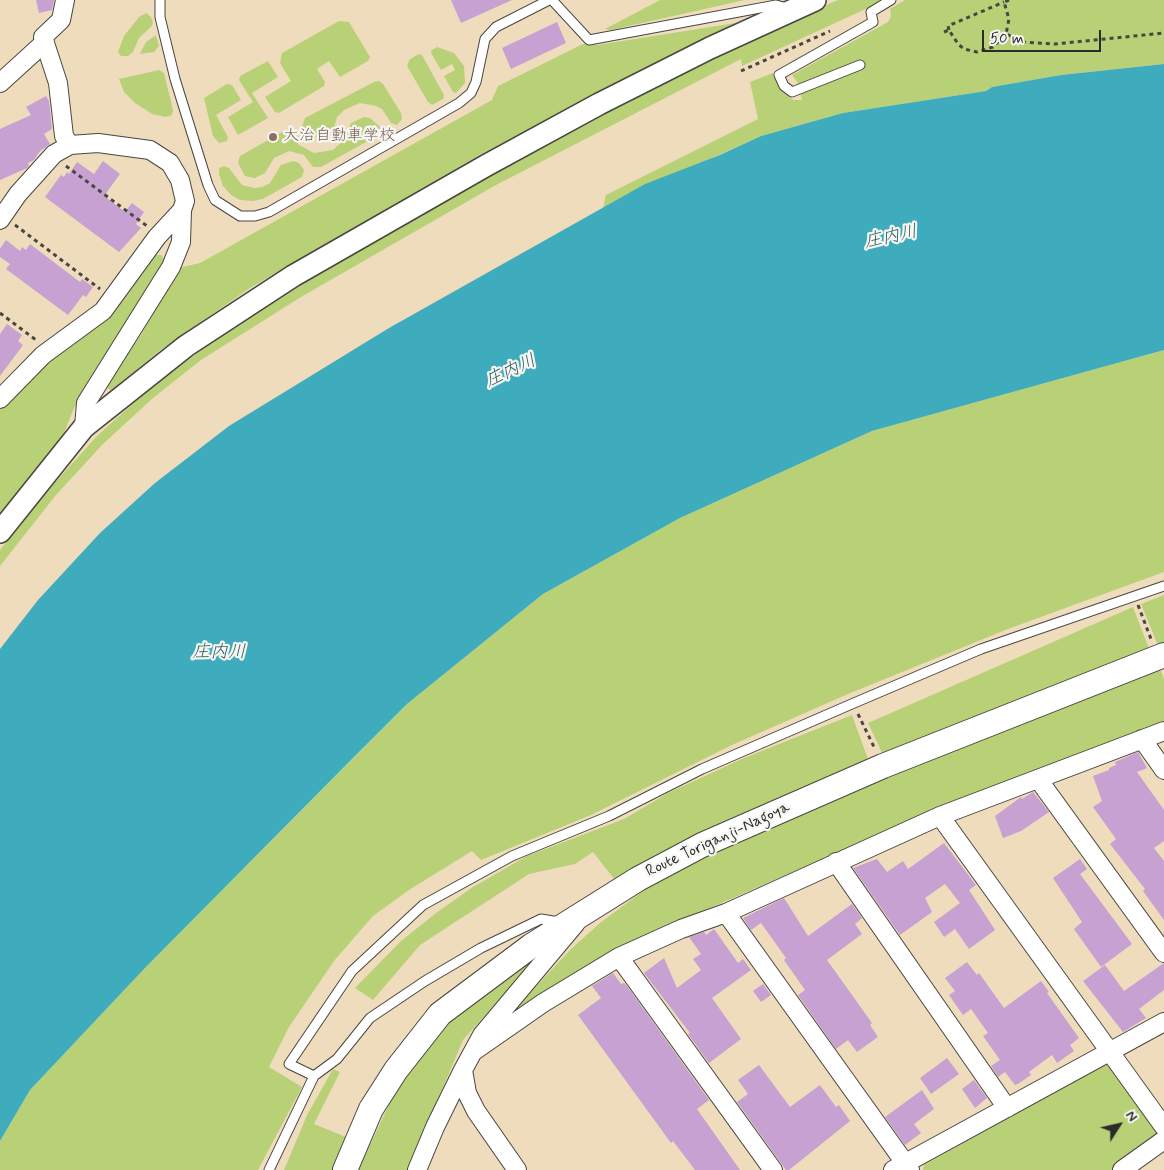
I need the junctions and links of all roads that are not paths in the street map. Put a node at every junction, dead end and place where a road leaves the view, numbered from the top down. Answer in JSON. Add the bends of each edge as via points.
{"nodes":[{"id":1,"x":65,"y":0,"type":"edge"},
{"id":2,"x":160,"y":0,"type":"edge"},
{"id":3,"x":550,"y":0,"type":"edge"},
{"id":4,"x":815,"y":0,"type":"edge"},
{"id":5,"x":891,"y":0,"type":"edge"},
{"id":6,"x":792,"y":10,"type":"junction"},
{"id":7,"x":44,"y":42,"type":"junction"},
{"id":8,"x":860,"y":66,"type":"dead end"},
{"id":9,"x":0,"y":83,"type":"edge"},
{"id":10,"x":70,"y":145,"type":"junction"},
{"id":11,"x":182,"y":210,"type":"junction"},
{"id":12,"x":5,"y":221,"type":"edge"},
{"id":13,"x":0,"y":399,"type":"edge"},
{"id":14,"x":84,"y":427,"type":"junction"},
{"id":15,"x":0,"y":532,"type":"edge"},
{"id":16,"x":1164,"y":586,"type":"edge"},
{"id":17,"x":1164,"y":656,"type":"edge"},
{"id":18,"x":1164,"y":731,"type":"edge"},
{"id":19,"x":1142,"y":739,"type":"junction"},
{"id":20,"x":1164,"y":770,"type":"edge"},
{"id":21,"x":1038,"y":779,"type":"junction"},
{"id":22,"x":940,"y":816,"type":"junction"},
{"id":23,"x":836,"y":862,"type":"junction"},
{"id":24,"x":726,"y":913,"type":"junction"},
{"id":25,"x":576,"y":919,"type":"junction"},
{"id":26,"x":1164,"y":953,"type":"edge"},
{"id":27,"x":618,"y":958,"type":"junction"},
{"id":28,"x":1164,"y":1022,"type":"edge"},
{"id":29,"x":474,"y":1052,"type":"junction"},
{"id":30,"x":1109,"y":1052,"type":"junction"},
{"id":31,"x":463,"y":1070,"type":"junction"},
{"id":32,"x":314,"y":1076,"type":"junction"},
{"id":33,"x":1007,"y":1108,"type":"junction"},
{"id":34,"x":1164,"y":1128,"type":"edge"},
{"id":35,"x":1164,"y":1140,"type":"edge"},
{"id":36,"x":903,"y":1168,"type":"edge"},
{"id":37,"x":268,"y":1170,"type":"edge"},
{"id":38,"x":344,"y":1170,"type":"edge"},
{"id":39,"x":417,"y":1170,"type":"edge"},
{"id":40,"x":517,"y":1170,"type":"edge"},
{"id":41,"x":773,"y":1170,"type":"edge"},
{"id":42,"x":1122,"y":1170,"type":"edge"}],
"edges":[{"from":1,"to":7,"type":"street","via":[[61,20],[43,37]]},
{"from":2,"to":3,"type":"lane","via":[[160,17],[176,79],[208,185],[215,200],[240,216],[269,212],[459,103],[476,82],[485,39],[496,27]]},
{"from":3,"to":6,"type":"lane","via":[[589,40],[776,5]]},
{"from":4,"to":6,"type":"street"},
{"from":5,"to":8,"type":"lane","via":[[872,12],[873,22],[779,75],[784,86],[792,92]]},
{"from":6,"to":14,"type":"street","via":[[599,104],[293,276],[186,346]]},
{"from":7,"to":9,"type":"street"},
{"from":7,"to":10,"type":"street","via":[[58,83],[64,136]]},
{"from":10,"to":11,"type":"street","via":[[98,143],[150,150],[170,163],[180,180],[185,201]]},
{"from":10,"to":12,"type":"street","via":[[54,154],[18,194]]},
{"from":11,"to":13,"type":"street","via":[[157,237],[103,311],[43,355]]},
{"from":11,"to":14,"type":"street","via":[[181,242],[171,267],[86,403]]},
{"from":14,"to":15,"type":"street"},
{"from":16,"to":32,"type":"lane","via":[[981,649],[845,707],[702,769],[609,816],[512,856],[423,905],[352,971],[289,1064]]},
{"from":17,"to":25,"type":"main road","name":"Route Toriganji-Nagoya","via":[[883,766],[702,844],[638,879]]},
{"from":18,"to":19,"type":"street"},
{"from":19,"to":20,"type":"street"},
{"from":19,"to":21,"type":"street"},
{"from":21,"to":22,"type":"street"},
{"from":21,"to":26,"type":"street"},
{"from":22,"to":23,"type":"street"},
{"from":22,"to":30,"type":"street"},
{"from":23,"to":24,"type":"street"},
{"from":23,"to":33,"type":"street"},
{"from":24,"to":27,"type":"street","via":[[681,929]]},
{"from":24,"to":36,"type":"street"},
{"from":25,"to":29,"type":"street","via":[[482,1035]]},
{"from":25,"to":32,"type":"lane","via":[[541,919],[481,948],[370,1018],[337,1059]]},
{"from":25,"to":38,"type":"main road","name":"Route Toriganji-Nagoya","via":[[531,946],[440,1014],[396,1070],[371,1109]]},
{"from":27,"to":29,"type":"street","via":[[543,1003]]},
{"from":27,"to":41,"type":"street"},
{"from":28,"to":30,"type":"street"},
{"from":29,"to":31,"type":"street"},
{"from":30,"to":33,"type":"street"},
{"from":30,"to":34,"type":"street"},
{"from":31,"to":39,"type":"street"},
{"from":31,"to":40,"type":"street","via":[[467,1094],[476,1111]]},
{"from":32,"to":37,"type":"lane"},
{"from":33,"to":36,"type":"street"},
{"from":35,"to":42,"type":"street"}]}
